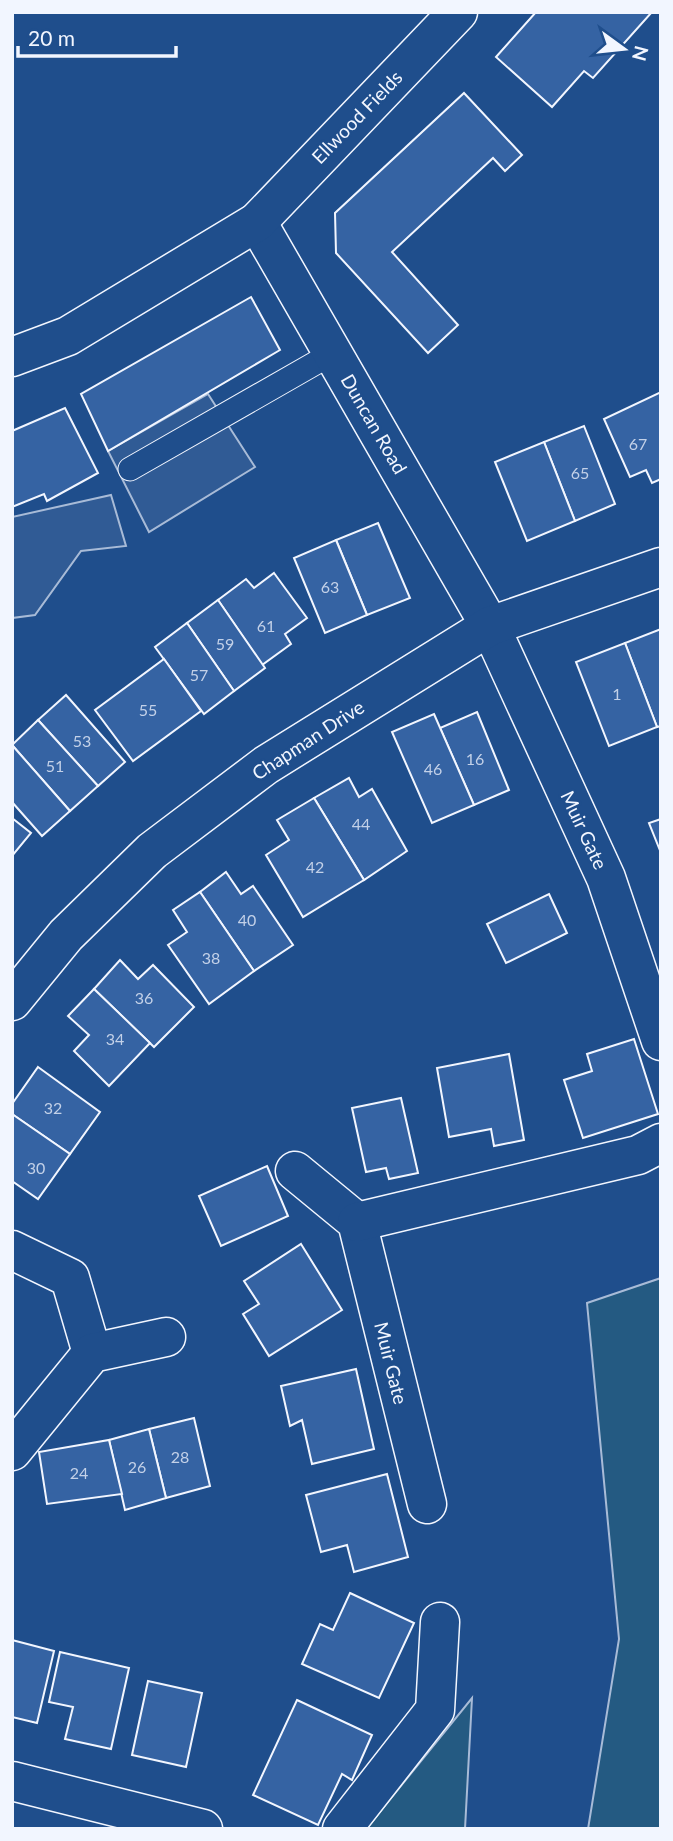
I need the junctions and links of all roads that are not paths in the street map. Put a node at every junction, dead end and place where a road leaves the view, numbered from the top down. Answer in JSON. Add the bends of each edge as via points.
{"nodes":[{"id":1,"x":458,"y":12,"type":"edge"},
{"id":2,"x":257,"y":222,"type":"junction"},
{"id":3,"x":333,"y":353,"type":"junction"},
{"id":4,"x":12,"y":357,"type":"edge"},
{"id":5,"x":130,"y":469,"type":"dead end"},
{"id":6,"x":661,"y":567,"type":"edge"},
{"id":7,"x":490,"y":626,"type":"junction"},
{"id":8,"x":12,"y":1000,"type":"edge"},
{"id":9,"x":661,"y":1041,"type":"edge"},
{"id":10,"x":661,"y":1143,"type":"edge"},
{"id":11,"x":295,"y":1171,"type":"dead end"},
{"id":12,"x":357,"y":1222,"type":"junction"},
{"id":13,"x":12,"y":1250,"type":"edge"},
{"id":14,"x":166,"y":1338,"type":"dead end"},
{"id":15,"x":92,"y":1353,"type":"junction"},
{"id":16,"x":12,"y":1451,"type":"edge"},
{"id":17,"x":427,"y":1504,"type":"dead end"},
{"id":18,"x":440,"y":1622,"type":"dead end"},
{"id":19,"x":12,"y":1781,"type":"edge"},
{"id":20,"x":203,"y":1829,"type":"edge"},
{"id":21,"x":342,"y":1829,"type":"edge"}],
"edges":[{"from":1,"to":2,"type":"street","name":"Ellwood Fields"},
{"from":2,"to":3,"type":"street","name":"Duncan Road"},
{"from":2,"to":4,"type":"street","name":"Ellwood Fields","via":[[68,337]]},
{"from":3,"to":5,"type":"lane"},
{"from":3,"to":7,"type":"street","name":"Duncan Road"},
{"from":6,"to":7,"type":"street","name":"Chapman Drive"},
{"from":7,"to":8,"type":"street","name":"Chapman Drive","via":[[266,765],[152,851],[66,935]]},
{"from":7,"to":9,"type":"street","name":"Muir Gate","via":[[606,877]]},
{"from":10,"to":12,"type":"street","via":[[638,1155]]},
{"from":11,"to":12,"type":"street"},
{"from":12,"to":17,"type":"street","name":"Muir Gate"},
{"from":13,"to":15,"type":"street","via":[[70,1278]]},
{"from":14,"to":15,"type":"street"},
{"from":15,"to":16,"type":"street"},
{"from":18,"to":21,"type":"street","via":[[435,1710]]},
{"from":19,"to":20,"type":"street"}]}
